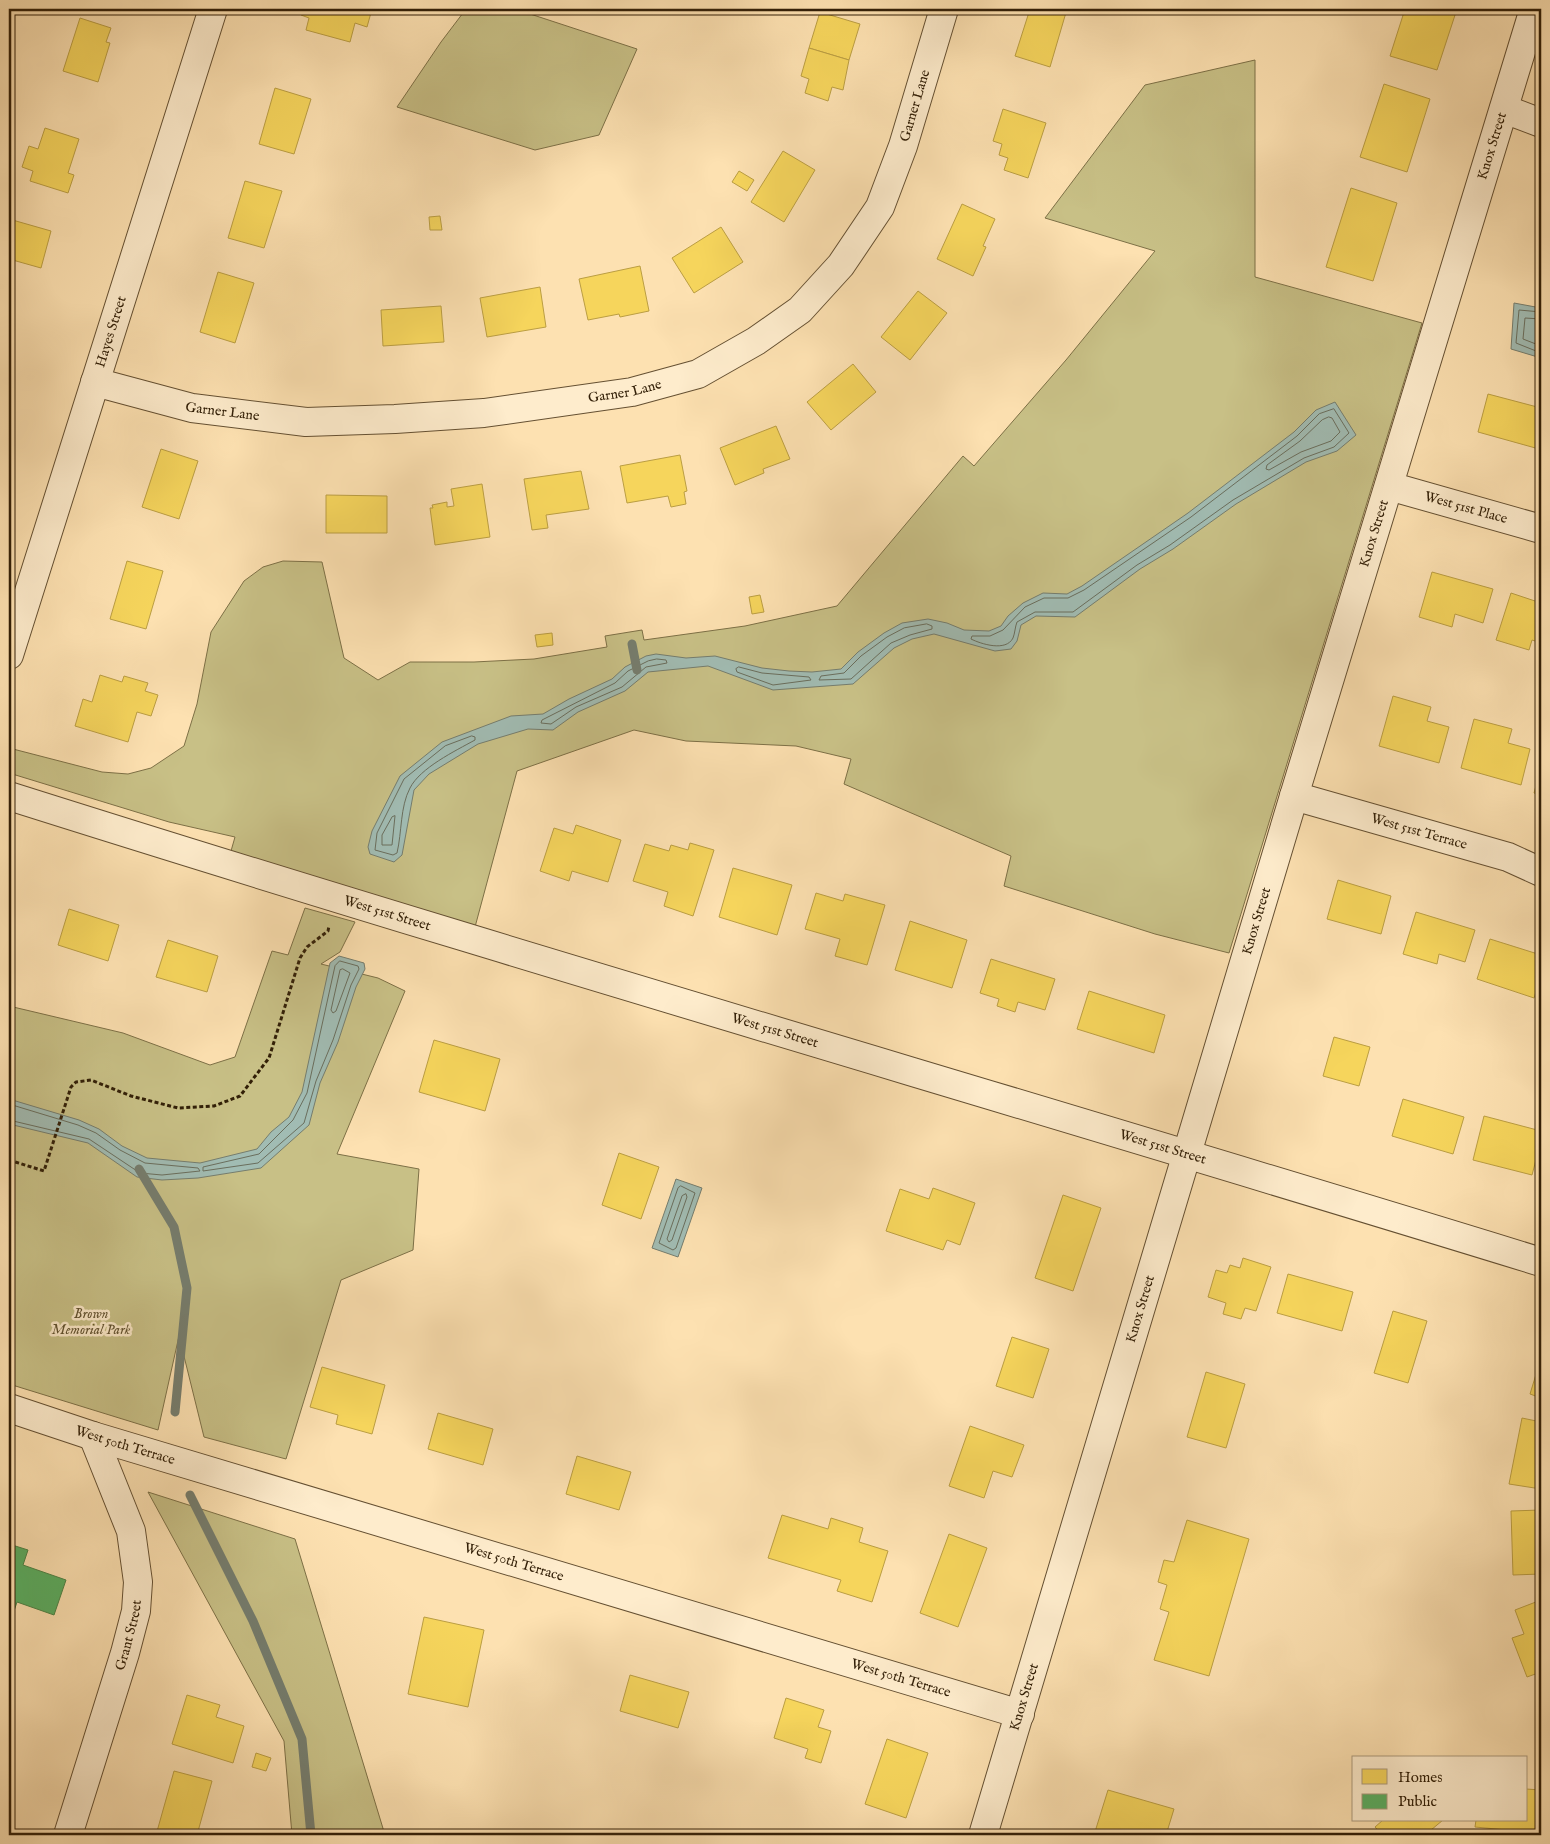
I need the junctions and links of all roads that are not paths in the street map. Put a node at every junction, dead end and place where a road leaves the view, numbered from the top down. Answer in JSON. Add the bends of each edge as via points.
{"nodes":[{"id":1,"x":213,"y":9,"type":"edge"},
{"id":2,"x":944,"y":9,"type":"edge"},
{"id":3,"x":1534,"y":9,"type":"edge"},
{"id":4,"x":1504,"y":109,"type":"junction"},
{"id":5,"x":1541,"y":123,"type":"edge"},
{"id":6,"x":95,"y":382,"type":"junction"},
{"id":7,"x":1389,"y":486,"type":"junction"},
{"id":8,"x":1541,"y":529,"type":"edge"},
{"id":9,"x":9,"y":656,"type":"edge"},
{"id":10,"x":9,"y":796,"type":"edge"},
{"id":11,"x":1294,"y":796,"type":"junction"},
{"id":12,"x":1541,"y":872,"type":"edge"},
{"id":13,"x":1186,"y":1153,"type":"junction"},
{"id":14,"x":1541,"y":1262,"type":"edge"},
{"id":15,"x":9,"y":1408,"type":"edge"},
{"id":16,"x":93,"y":1436,"type":"junction"},
{"id":17,"x":1020,"y":1714,"type":"junction"},
{"id":18,"x":68,"y":1835,"type":"edge"},
{"id":19,"x":983,"y":1835,"type":"edge"}],
"edges":[{"from":1,"to":6,"type":"street","name":"Hayes Street"},
{"from":2,"to":6,"type":"street","name":"Garner Lane","via":[[903,146],[880,207],[841,265],[800,310],[756,341],[698,374],[632,392],[484,413],[306,422],[192,408]]},
{"from":3,"to":4,"type":"street","name":"Knox Street"},
{"from":4,"to":5,"type":"street"},
{"from":4,"to":7,"type":"street","name":"Knox Street"},
{"from":6,"to":9,"type":"street","name":"Hayes Street"},
{"from":7,"to":8,"type":"street","name":"West 51st Place"},
{"from":7,"to":11,"type":"street","name":"Knox Street"},
{"from":10,"to":13,"type":"street","name":"West 51st Street","via":[[350,904]]},
{"from":11,"to":12,"type":"street","name":"West 51st Terrace","via":[[1508,857]]},
{"from":11,"to":13,"type":"street","name":"Knox Street"},
{"from":13,"to":14,"type":"street","name":"West 51st Street"},
{"from":13,"to":17,"type":"street","name":"Knox Street"},
{"from":15,"to":16,"type":"street","name":"West 50th Terrace"},
{"from":16,"to":17,"type":"street","name":"West 50th Terrace"},
{"from":16,"to":18,"type":"street","name":"Grant Street","via":[[131,1531],[138,1582],[136,1612],[126,1653]]},
{"from":17,"to":19,"type":"street","name":"Knox Street"}]}
